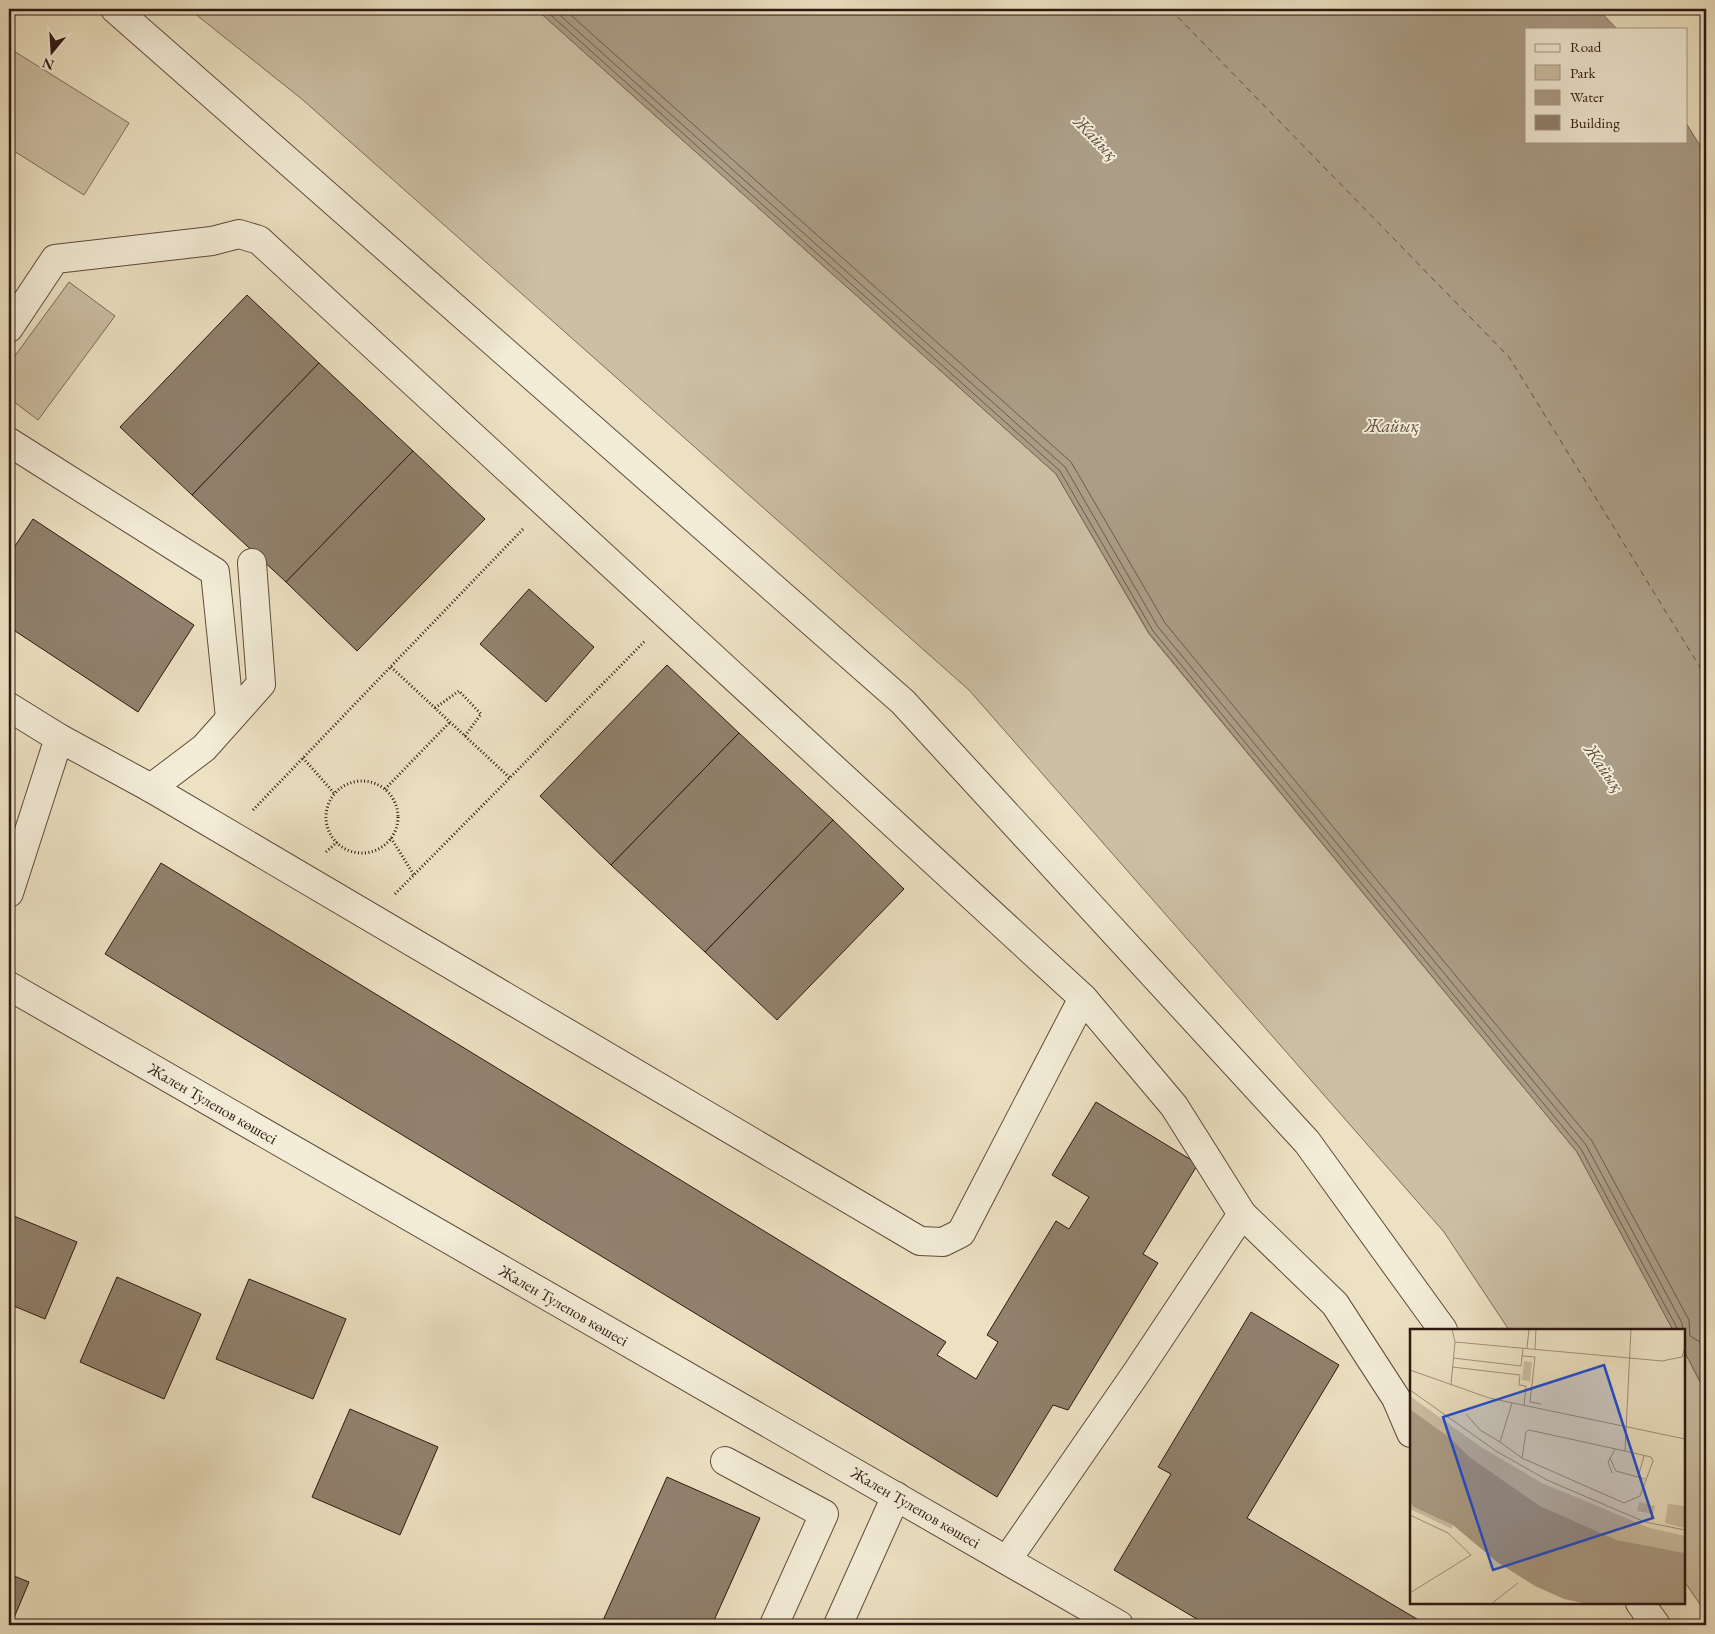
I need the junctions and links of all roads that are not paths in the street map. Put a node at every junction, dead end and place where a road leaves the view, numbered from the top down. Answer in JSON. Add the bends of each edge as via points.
{"nodes":[{"id":1,"x":115,"y":9,"type":"edge"},
{"id":2,"x":9,"y":328,"type":"edge"},
{"id":3,"x":12,"y":452,"type":"edge"},
{"id":4,"x":252,"y":563,"type":"dead end"},
{"id":5,"x":9,"y":706,"type":"edge"},
{"id":6,"x":230,"y":718,"type":"junction"},
{"id":7,"x":59,"y":738,"type":"junction"},
{"id":8,"x":151,"y":788,"type":"junction"},
{"id":9,"x":9,"y":894,"type":"edge"},
{"id":10,"x":9,"y":986,"type":"edge"},
{"id":11,"x":1083,"y":998,"type":"junction"},
{"id":12,"x":1242,"y":1214,"type":"junction"},
{"id":13,"x":1442,"y":1329,"type":"edge"},
{"id":14,"x":1410,"y":1431,"type":"edge"},
{"id":15,"x":725,"y":1462,"type":"dead end"},
{"id":16,"x":896,"y":1496,"type":"junction"},
{"id":17,"x":1007,"y":1560,"type":"junction"},
{"id":18,"x":1641,"y":1604,"type":"edge"},
{"id":19,"x":774,"y":1625,"type":"edge"},
{"id":20,"x":838,"y":1625,"type":"edge"},
{"id":21,"x":1120,"y":1625,"type":"edge"},
{"id":22,"x":1656,"y":1625,"type":"edge"}],
"edges":[{"from":1,"to":13,"type":"street","via":[[903,702],[1307,1142]]},
{"from":2,"to":11,"type":"street","via":[[55,259],[212,241],[239,234],[259,240]]},
{"from":3,"to":6,"type":"street","via":[[215,572]]},
{"from":4,"to":6,"type":"street","via":[[260,684]]},
{"from":5,"to":7,"type":"street"},
{"from":6,"to":8,"type":"street","via":[[204,748]]},
{"from":7,"to":8,"type":"street"},
{"from":7,"to":9,"type":"street"},
{"from":8,"to":11,"type":"street","via":[[920,1242],[943,1242],[961,1233]]},
{"from":10,"to":16,"type":"street","name":"Жален Тулепов көшесі"},
{"from":11,"to":12,"type":"street","via":[[1174,1106]]},
{"from":12,"to":14,"type":"street","via":[[1335,1304],[1396,1398]]},
{"from":12,"to":17,"type":"street"},
{"from":15,"to":19,"type":"street","via":[[824,1514]]},
{"from":16,"to":17,"type":"street","name":"Жален Тулепов көшесі"},
{"from":16,"to":20,"type":"street"},
{"from":17,"to":21,"type":"street","name":"Жален Тулепов көшесі"},
{"from":18,"to":22,"type":"street"}]}
